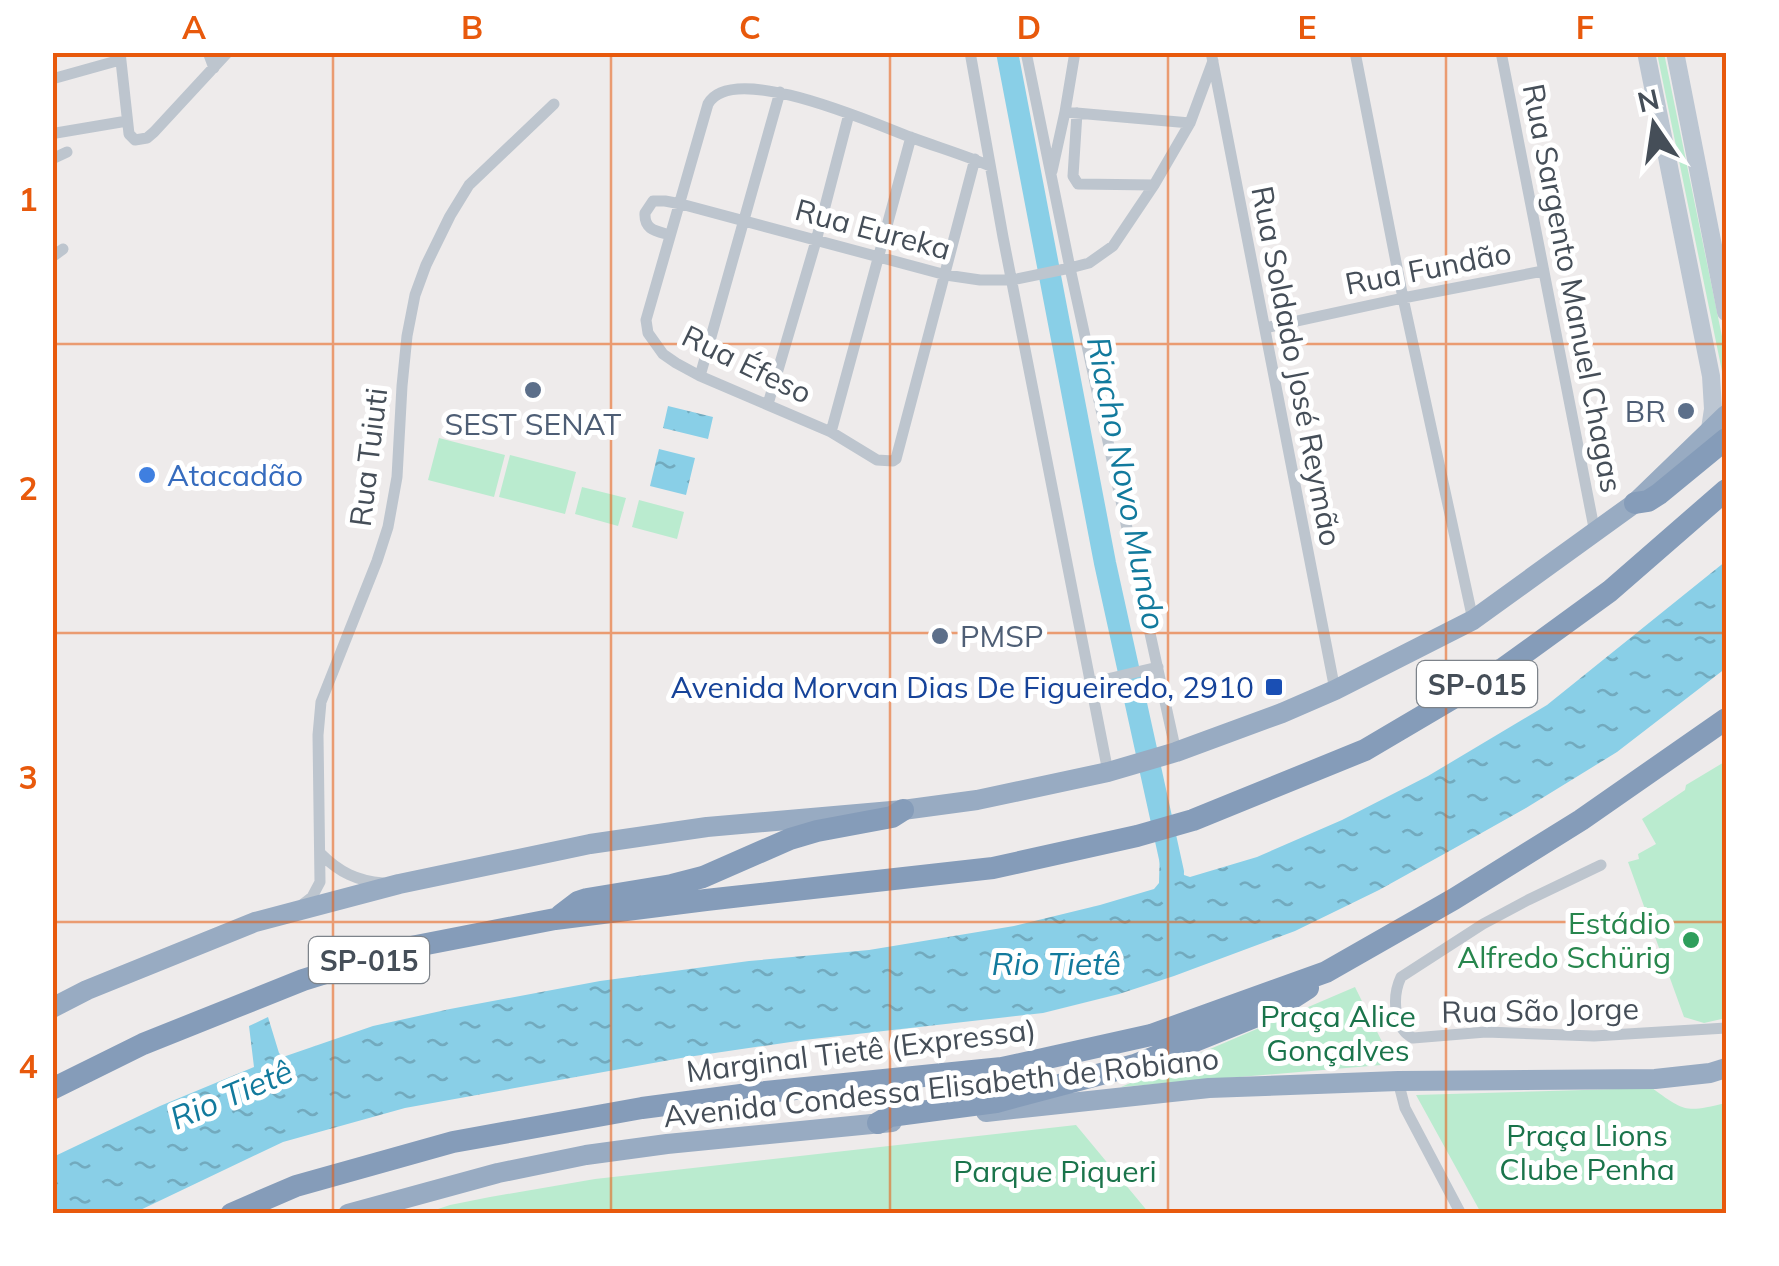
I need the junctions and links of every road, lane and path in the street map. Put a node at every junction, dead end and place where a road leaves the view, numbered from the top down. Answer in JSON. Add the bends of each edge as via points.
{"nodes":[{"id":1,"x":208,"y":52,"type":"edge"},
{"id":2,"x":228,"y":52,"type":"edge"},
{"id":3,"x":970,"y":52,"type":"edge"},
{"id":4,"x":1026,"y":52,"type":"edge"},
{"id":5,"x":1074,"y":52,"type":"edge"},
{"id":6,"x":1355,"y":52,"type":"edge"},
{"id":7,"x":1501,"y":52,"type":"edge"},
{"id":8,"x":1646,"y":52,"type":"edge"},
{"id":9,"x":1675,"y":52,"type":"edge"},
{"id":10,"x":120,"y":56,"type":"edge"},
{"id":11,"x":1212,"y":57,"type":"edge"},
{"id":12,"x":214,"y":68,"type":"junction"},
{"id":13,"x":52,"y":80,"type":"edge"},
{"id":14,"x":780,"y":92,"type":"junction"},
{"id":15,"x":554,"y":104,"type":"dead end"},
{"id":16,"x":1071,"y":112,"type":"junction"},
{"id":17,"x":849,"y":114,"type":"junction"},
{"id":18,"x":1190,"y":123,"type":"junction"},
{"id":19,"x":128,"y":128,"type":"junction"},
{"id":20,"x":56,"y":133,"type":"dead end"},
{"id":21,"x":911,"y":138,"type":"junction"},
{"id":22,"x":67,"y":152,"type":"dead end"},
{"id":23,"x":52,"y":159,"type":"edge"},
{"id":24,"x":975,"y":160,"type":"junction"},
{"id":25,"x":990,"y":166,"type":"junction"},
{"id":26,"x":1051,"y":174,"type":"junction"},
{"id":27,"x":1154,"y":185,"type":"junction"},
{"id":28,"x":681,"y":204,"type":"junction"},
{"id":29,"x":746,"y":221,"type":"junction"},
{"id":30,"x":670,"y":236,"type":"junction"},
{"id":31,"x":816,"y":241,"type":"junction"},
{"id":32,"x":880,"y":259,"type":"junction"},
{"id":33,"x":1065,"y":269,"type":"junction"},
{"id":34,"x":1544,"y":271,"type":"junction"},
{"id":35,"x":946,"y":275,"type":"junction"},
{"id":36,"x":1012,"y":280,"type":"junction"},
{"id":37,"x":1403,"y":298,"type":"junction"},
{"id":38,"x":1726,"y":312,"type":"edge"},
{"id":39,"x":1264,"y":328,"type":"junction"},
{"id":40,"x":700,"y":376,"type":"junction"},
{"id":41,"x":768,"y":404,"type":"junction"},
{"id":42,"x":1721,"y":428,"type":"edge"},
{"id":43,"x":831,"y":432,"type":"junction"},
{"id":44,"x":1726,"y":490,"type":"edge"},
{"id":45,"x":1634,"y":503,"type":"joint"},
{"id":46,"x":1596,"y":533,"type":"junction"},
{"id":47,"x":1473,"y":620,"type":"junction"},
{"id":48,"x":1158,"y":668,"type":"junction"},
{"id":49,"x":1090,"y":683,"type":"junction"},
{"id":50,"x":1335,"y":690,"type":"junction"},
{"id":51,"x":1726,"y":719,"type":"edge"},
{"id":52,"x":1170,"y":754,"type":"junction"},
{"id":53,"x":1108,"y":772,"type":"junction"},
{"id":54,"x":903,"y":810,"type":"junction"},
{"id":55,"x":320,"y":854,"type":"junction"},
{"id":56,"x":1602,"y":865,"type":"dead end"},
{"id":57,"x":400,"y":884,"type":"junction"},
{"id":58,"x":296,"y":910,"type":"junction"},
{"id":59,"x":555,"y":919,"type":"junction"},
{"id":60,"x":1326,"y":972,"type":"junction"},
{"id":61,"x":52,"y":1008,"type":"edge"},
{"id":62,"x":1726,"y":1028,"type":"edge"},
{"id":63,"x":1726,"y":1068,"type":"edge"},
{"id":64,"x":1398,"y":1081,"type":"junction"},
{"id":65,"x":52,"y":1089,"type":"edge"},
{"id":66,"x":878,"y":1123,"type":"junction"},
{"id":67,"x":231,"y":1214,"type":"edge"},
{"id":68,"x":348,"y":1214,"type":"edge"},
{"id":69,"x":1461,"y":1214,"type":"edge"}],
"edges":[{"from":1,"to":12,"type":"street"},
{"from":2,"to":12,"type":"street"},
{"from":3,"to":25,"type":"street"},
{"from":4,"to":26,"type":"street"},
{"from":5,"to":16,"type":"street"},
{"from":6,"to":37,"type":"street"},
{"from":7,"to":34,"type":"street","name":"Rua Sargento Manuel Chagas"},
{"from":8,"to":42,"type":"main road"},
{"from":9,"to":38,"type":"main road"},
{"from":10,"to":13,"type":"street"},
{"from":10,"to":19,"type":"street"},
{"from":11,"to":18,"type":"street","name":"Rua Eureka"},
{"from":11,"to":39,"type":"street","name":"Rua Soldado José Reymão"},
{"from":12,"to":19,"type":"street","via":[[146,138],[135,140]]},
{"from":14,"to":17,"type":"street"},
{"from":14,"to":28,"type":"street","name":"Rua Éfeso","via":[[737,89],[711,97]]},
{"from":14,"to":29,"type":"street"},
{"from":15,"to":55,"type":"street","name":"Rua Tuiuti","via":[[469,186],[415,296],[388,527],[321,702]]},
{"from":16,"to":18,"type":"street"},
{"from":16,"to":26,"type":"street"},
{"from":16,"to":27,"type":"street","via":[[1078,184]]},
{"from":17,"to":21,"type":"street"},
{"from":17,"to":31,"type":"street"},
{"from":18,"to":27,"type":"street","name":"Rua Eureka"},
{"from":19,"to":20,"type":"street"},
{"from":21,"to":24,"type":"street"},
{"from":21,"to":32,"type":"street"},
{"from":22,"to":23,"type":"street"},
{"from":24,"to":25,"type":"street"},
{"from":24,"to":35,"type":"street"},
{"from":25,"to":36,"type":"street"},
{"from":26,"to":33,"type":"street"},
{"from":27,"to":33,"type":"street","name":"Rua Eureka","via":[[1112,246]]},
{"from":28,"to":29,"type":"street","name":"Rua Eureka"},
{"from":28,"to":30,"type":"street","name":"Rua Éfeso"},
{"from":28,"to":30,"type":"street","name":"Rua Eureka","via":[[650,203],[644,216],[652,229]]},
{"from":29,"to":31,"type":"street","name":"Rua Eureka"},
{"from":29,"to":40,"type":"street"},
{"from":30,"to":40,"type":"street","name":"Rua Éfeso","via":[[645,324],[664,354]]},
{"from":31,"to":32,"type":"street","name":"Rua Eureka"},
{"from":31,"to":41,"type":"street"},
{"from":32,"to":35,"type":"street","name":"Rua Eureka"},
{"from":32,"to":43,"type":"street"},
{"from":33,"to":36,"type":"street","name":"Rua Eureka"},
{"from":33,"to":48,"type":"street"},
{"from":34,"to":37,"type":"street","name":"Rua Fundão"},
{"from":34,"to":46,"type":"street","name":"Rua Sargento Manuel Chagas"},
{"from":35,"to":36,"type":"street","name":"Rua Eureka"},
{"from":35,"to":43,"type":"street","name":"Rua Éfeso","via":[[896,459],[877,460]]},
{"from":36,"to":49,"type":"street"},
{"from":37,"to":39,"type":"street","name":"Rua Fundão"},
{"from":37,"to":47,"type":"street"},
{"from":39,"to":50,"type":"street","name":"Rua Soldado José Reymão"},
{"from":40,"to":41,"type":"street","name":"Rua Éfeso"},
{"from":41,"to":43,"type":"street","name":"Rua Éfeso"},
{"from":42,"to":45,"type":"highway","via":[[1660,494]]},
{"from":44,"to":59,"type":"highway","number":"SP-015","via":[[1610,591],[1504,668],[1365,750],[1193,820],[993,868]]},
{"from":45,"to":46,"type":"highway"},
{"from":46,"to":47,"type":"highway"},
{"from":47,"to":50,"type":"highway"},
{"from":48,"to":49,"type":"street"},
{"from":48,"to":52,"type":"street"},
{"from":49,"to":53,"type":"street"},
{"from":50,"to":52,"type":"highway"},
{"from":51,"to":60,"type":"highway","name":"Marginal Tietê (Expressa)","via":[[1581,820]]},
{"from":52,"to":53,"type":"highway"},
{"from":53,"to":54,"type":"highway"},
{"from":54,"to":57,"type":"highway","via":[[707,826]]},
{"from":54,"to":59,"type":"highway","via":[[790,839],[702,877],[578,902]]},
{"from":55,"to":57,"type":"street","via":[[343,873]]},
{"from":55,"to":58,"type":"street","name":"Rua Tuiuti","via":[[317,890]]},
{"from":56,"to":62,"type":"street","name":"Rua São Jorge","via":[[1483,924],[1401,977],[1395,1000],[1405,1034],[1594,1036]]},
{"from":57,"to":58,"type":"highway"},
{"from":58,"to":61,"type":"highway"},
{"from":59,"to":65,"type":"highway","number":"SP-015","via":[[406,948],[303,980],[143,1044]]},
{"from":60,"to":66,"type":"highway","via":[[1277,1008],[1136,1065]]},
{"from":60,"to":67,"type":"highway","name":"Marginal Tietê (Expressa)","via":[[1151,1036],[1002,1068],[756,1092],[453,1142],[296,1186]]},
{"from":63,"to":64,"type":"highway","name":"Avenida Condessa Elisabeth de Robiano","via":[[1654,1078]]},
{"from":64,"to":66,"type":"highway","name":"Avenida Condessa Elisabeth de Robiano","via":[[1209,1088]]},
{"from":64,"to":69,"type":"street","via":[[1405,1108]]},
{"from":66,"to":68,"type":"highway","name":"Avenida Condessa Elisabeth de Robiano","via":[[586,1155]]}]}
